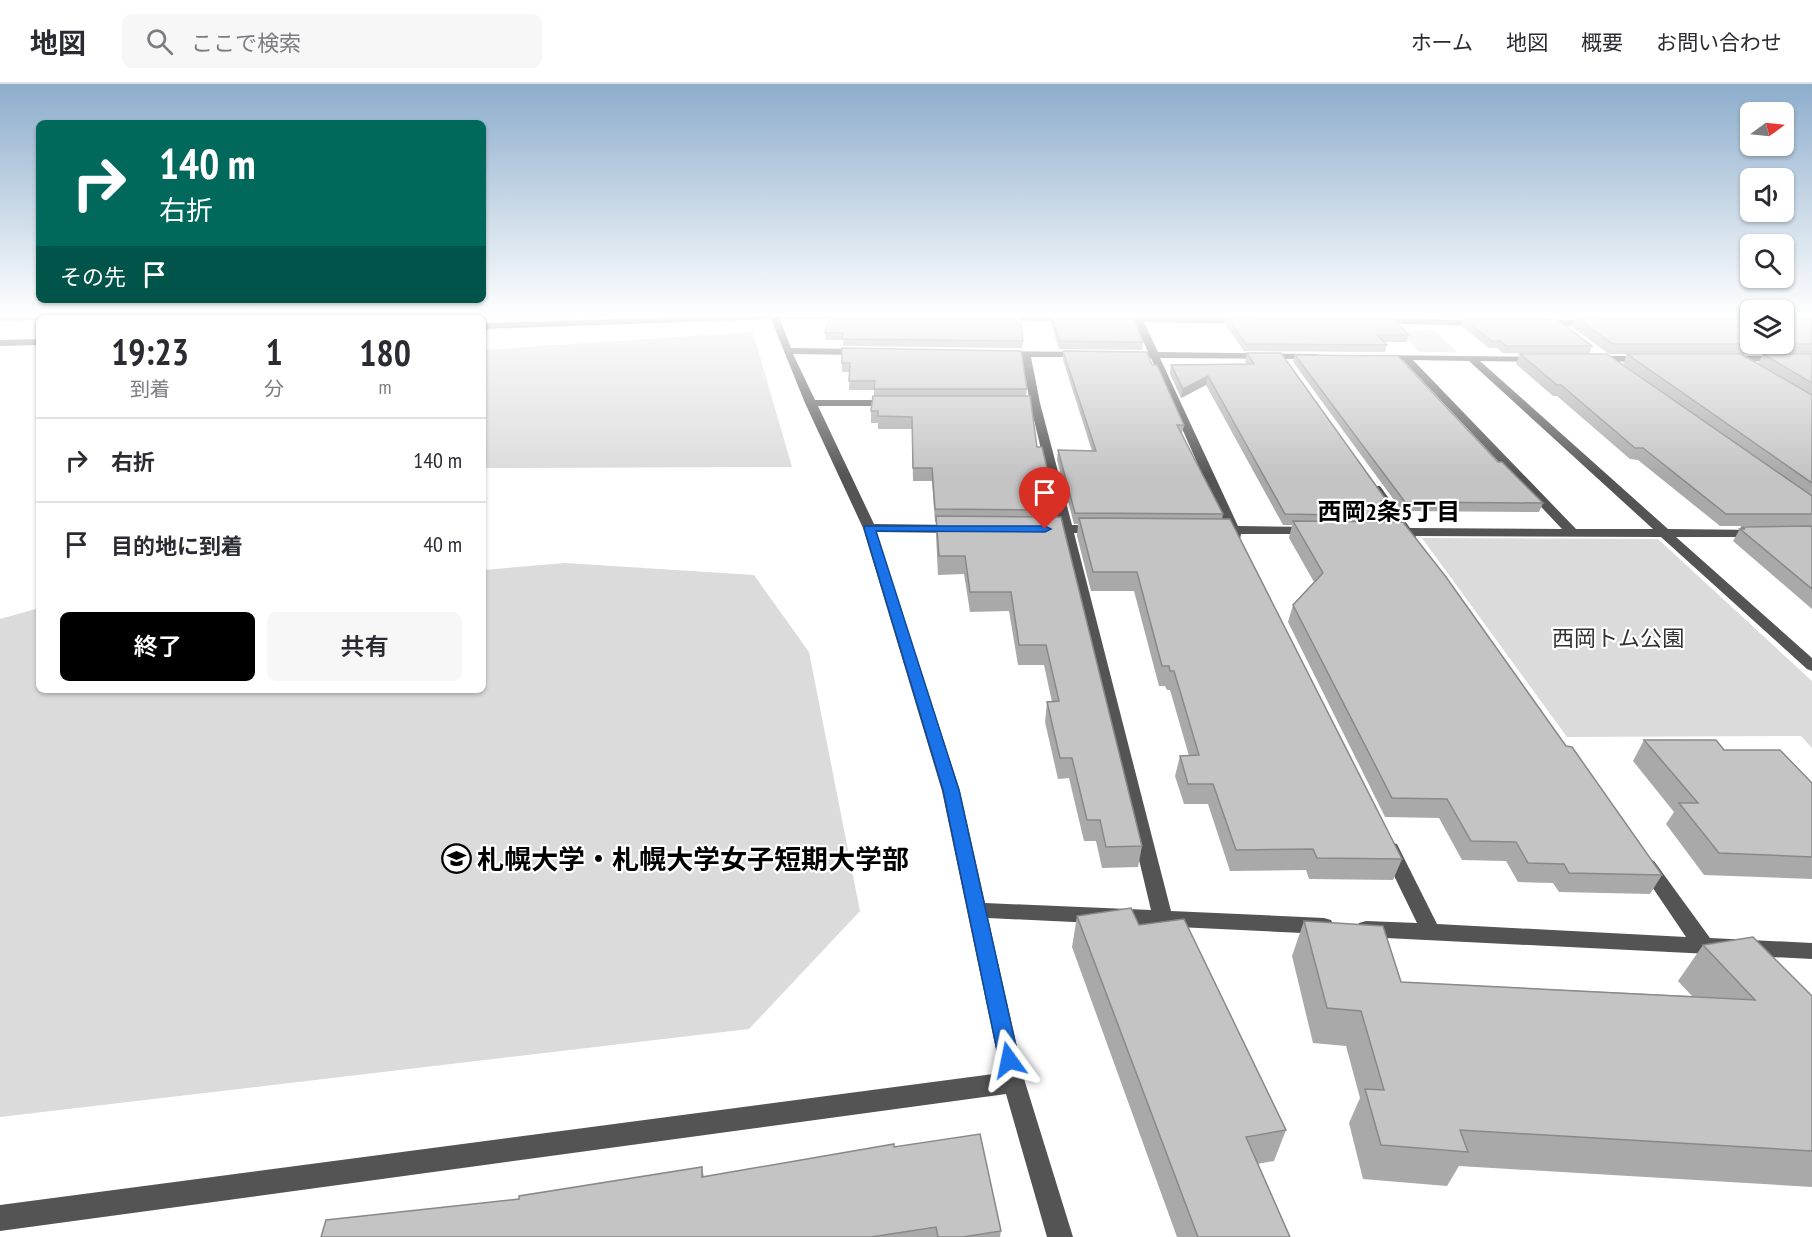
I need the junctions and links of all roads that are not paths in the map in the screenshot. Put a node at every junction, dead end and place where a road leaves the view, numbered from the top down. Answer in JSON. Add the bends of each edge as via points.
{"nodes":[{"id":1,"x":795,"y":369,"type":"edge"},
{"id":2,"x":1027,"y":369,"type":"edge"},
{"id":3,"x":1161,"y":369,"type":"edge"},
{"id":4,"x":1291,"y":369,"type":"edge"},
{"id":5,"x":1416,"y":369,"type":"edge"},
{"id":6,"x":1483,"y":369,"type":"edge"},
{"id":7,"x":1621,"y":369,"type":"edge"},
{"id":8,"x":1626,"y":372,"type":"edge"},
{"id":9,"x":1296,"y":375,"type":"edge"},
{"id":10,"x":810,"y":403,"type":"junction"},
{"id":11,"x":905,"y":403,"type":"edge"},
{"id":12,"x":1365,"y":473,"type":"edge"},
{"id":13,"x":869,"y":528,"type":"junction"},
{"id":14,"x":974,"y":529,"type":"edge"},
{"id":15,"x":1032,"y":529,"type":"edge"},
{"id":16,"x":1067,"y":529,"type":"junction"},
{"id":17,"x":1115,"y":530,"type":"edge"},
{"id":18,"x":1197,"y":530,"type":"edge"},
{"id":19,"x":1233,"y":530,"type":"junction"},
{"id":20,"x":1326,"y":531,"type":"edge"},
{"id":21,"x":1372,"y":532,"type":"edge"},
{"id":22,"x":1407,"y":532,"type":"junction"},
{"id":23,"x":1767,"y":532,"type":"edge"},
{"id":24,"x":1665,"y":533,"type":"junction"},
{"id":25,"x":1574,"y":534,"type":"junction"},
{"id":26,"x":1243,"y":551,"type":"edge"},
{"id":27,"x":1420,"y":551,"type":"edge"},
{"id":28,"x":1812,"y":666,"type":"edge"},
{"id":29,"x":1384,"y":837,"type":"edge"},
{"id":30,"x":1641,"y":858,"type":"edge"},
{"id":31,"x":976,"y":910,"type":"junction"},
{"id":32,"x":1163,"y":918,"type":"junction"},
{"id":33,"x":1431,"y":932,"type":"junction"},
{"id":34,"x":1703,"y":944,"type":"junction"},
{"id":35,"x":1812,"y":951,"type":"edge"},
{"id":36,"x":1014,"y":1082,"type":"junction"},
{"id":37,"x":0,"y":1218,"type":"edge"},
{"id":38,"x":1060,"y":1237,"type":"edge"}],
"edges":[{"from":1,"to":10,"type":"street"},
{"from":2,"to":16,"type":"street","via":[[1029,403]]},
{"from":3,"to":19,"type":"street"},
{"from":4,"to":9,"type":"street"},
{"from":5,"to":25,"type":"street"},
{"from":6,"to":24,"type":"street"},
{"from":7,"to":8,"type":"street"},
{"from":10,"to":11,"type":"street"},
{"from":10,"to":13,"type":"street"},
{"from":12,"to":22,"type":"street"},
{"from":13,"to":14,"type":"street"},
{"from":13,"to":31,"type":"street","via":[[951,790]]},
{"from":15,"to":16,"type":"street"},
{"from":16,"to":17,"type":"street"},
{"from":16,"to":32,"type":"street"},
{"from":18,"to":19,"type":"street"},
{"from":19,"to":20,"type":"street"},
{"from":19,"to":26,"type":"street"},
{"from":21,"to":22,"type":"street"},
{"from":22,"to":25,"type":"street"},
{"from":22,"to":27,"type":"street"},
{"from":23,"to":24,"type":"street"},
{"from":24,"to":25,"type":"street"},
{"from":24,"to":28,"type":"street"},
{"from":29,"to":33,"type":"street"},
{"from":30,"to":34,"type":"street"},
{"from":31,"to":32,"type":"street"},
{"from":31,"to":36,"type":"street"},
{"from":32,"to":33,"type":"street"},
{"from":33,"to":34,"type":"street"},
{"from":34,"to":35,"type":"street"},
{"from":36,"to":37,"type":"street"},
{"from":36,"to":38,"type":"street"}]}
